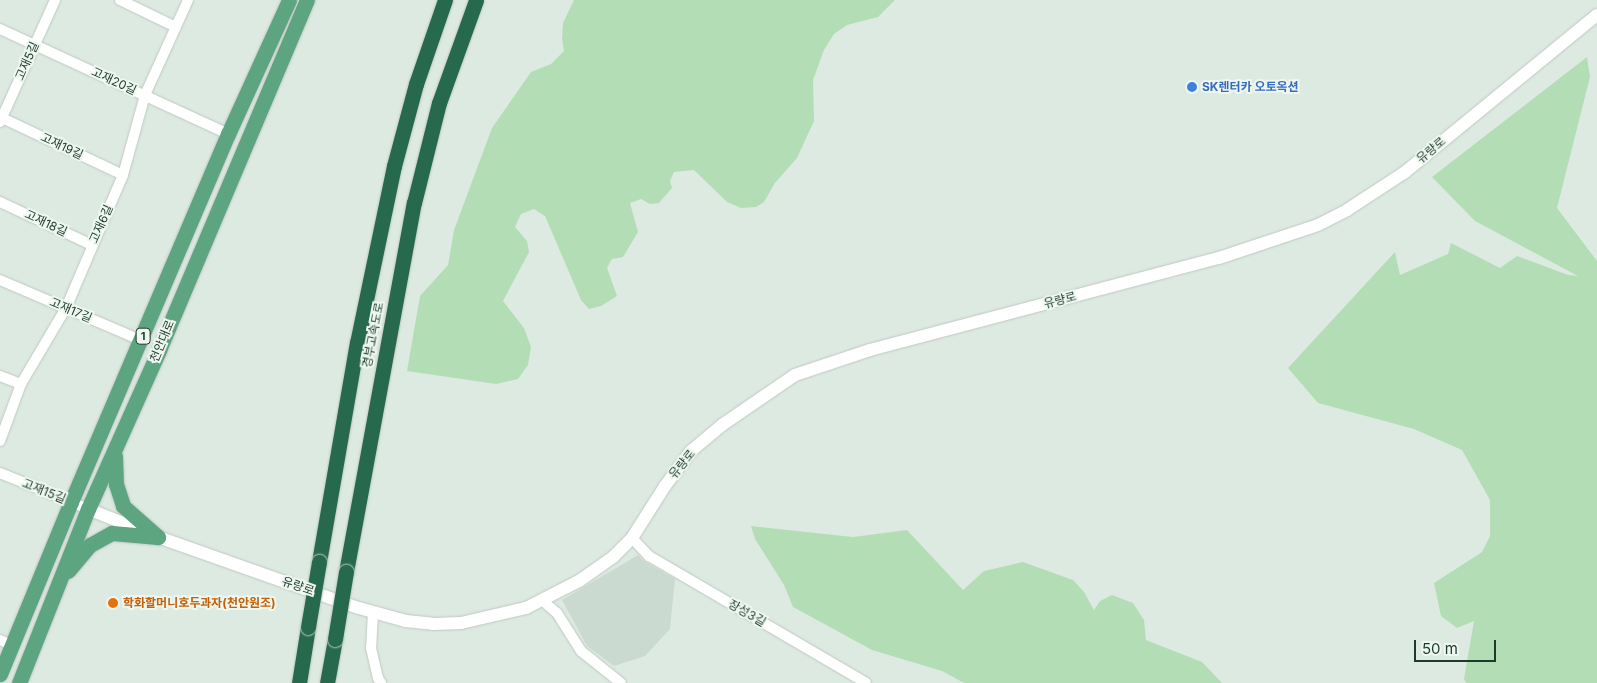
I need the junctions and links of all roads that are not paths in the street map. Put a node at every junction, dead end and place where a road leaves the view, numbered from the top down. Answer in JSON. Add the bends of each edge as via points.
{"nodes":[{"id":1,"x":55,"y":0,"type":"edge"},
{"id":2,"x":120,"y":0,"type":"edge"},
{"id":3,"x":188,"y":0,"type":"edge"},
{"id":4,"x":289,"y":0,"type":"edge"},
{"id":5,"x":307,"y":0,"type":"edge"},
{"id":6,"x":445,"y":0,"type":"edge"},
{"id":7,"x":476,"y":0,"type":"edge"},
{"id":8,"x":1597,"y":15,"type":"edge"},
{"id":9,"x":176,"y":27,"type":"junction"},
{"id":10,"x":0,"y":28,"type":"edge"},
{"id":11,"x":35,"y":43,"type":"junction"},
{"id":12,"x":145,"y":95,"type":"junction"},
{"id":13,"x":1,"y":119,"type":"edge"},
{"id":14,"x":228,"y":134,"type":"junction"},
{"id":15,"x":123,"y":175,"type":"junction"},
{"id":16,"x":0,"y":202,"type":"edge"},
{"id":17,"x":92,"y":245,"type":"junction"},
{"id":18,"x":0,"y":280,"type":"edge"},
{"id":19,"x":66,"y":308,"type":"junction"},
{"id":20,"x":141,"y":340,"type":"junction"},
{"id":21,"x":0,"y":376,"type":"edge"},
{"id":22,"x":21,"y":384,"type":"junction"},
{"id":23,"x":0,"y":441,"type":"edge"},
{"id":24,"x":114,"y":451,"type":"junction"},
{"id":25,"x":0,"y":473,"type":"edge"},
{"id":26,"x":71,"y":502,"type":"junction"},
{"id":27,"x":88,"y":509,"type":"junction"},
{"id":28,"x":158,"y":537,"type":"junction"},
{"id":29,"x":632,"y":538,"type":"junction"},
{"id":30,"x":58,"y":585,"type":"junction"},
{"id":31,"x":543,"y":600,"type":"junction"},
{"id":32,"x":373,"y":612,"type":"junction"},
{"id":33,"x":6,"y":642,"type":"edge"},
{"id":34,"x":0,"y":674,"type":"edge"},
{"id":35,"x":19,"y":683,"type":"edge"},
{"id":36,"x":299,"y":683,"type":"edge"},
{"id":37,"x":327,"y":683,"type":"edge"},
{"id":38,"x":381,"y":683,"type":"edge"},
{"id":39,"x":620,"y":683,"type":"edge"},
{"id":40,"x":866,"y":683,"type":"edge"}],
"edges":[{"from":1,"to":11,"type":"street","name":"고재5길"},
{"from":2,"to":9,"type":"street"},
{"from":3,"to":9,"type":"street","name":"고재6길"},
{"from":4,"to":14,"type":"main road","name":"천안대로","number":"1"},
{"from":5,"to":24,"type":"main road","name":"천안대로","number":"1"},
{"from":6,"to":36,"type":"highway","name":"경부고속도로","bridge":true,"via":[[416,84],[394,166],[357,343]]},
{"from":7,"to":37,"type":"highway","name":"경부고속도로","bridge":true,"via":[[439,103],[414,203]]},
{"from":8,"to":29,"type":"street","name":"유량로","via":[[1405,172],[1318,226],[1219,258],[870,350],[795,375],[722,425],[692,451]]},
{"from":9,"to":12,"type":"street","name":"고재6길"},
{"from":10,"to":11,"type":"street","name":"고재20길"},
{"from":11,"to":12,"type":"street","name":"고재20길"},
{"from":11,"to":13,"type":"street","name":"고재5길"},
{"from":12,"to":14,"type":"street","name":"고재20길"},
{"from":12,"to":15,"type":"street","name":"고재6길"},
{"from":13,"to":15,"type":"street","name":"고재19길"},
{"from":14,"to":20,"type":"main road","name":"천안대로","number":"1"},
{"from":15,"to":17,"type":"street","name":"고재6길"},
{"from":16,"to":17,"type":"street","name":"고재18길"},
{"from":17,"to":19,"type":"street","name":"고재6길"},
{"from":18,"to":19,"type":"street","name":"고재17길"},
{"from":19,"to":20,"type":"street","name":"고재17길"},
{"from":19,"to":22,"type":"street","name":"고재6길"},
{"from":20,"to":26,"type":"main road","name":"천안대로","number":"1"},
{"from":21,"to":22,"type":"street"},
{"from":22,"to":23,"type":"street","name":"고재6길"},
{"from":24,"to":27,"type":"main road","name":"천안대로","number":"1"},
{"from":24,"to":28,"type":"main road","via":[[116,484],[123,506]]},
{"from":25,"to":26,"type":"street","name":"고재15길"},
{"from":26,"to":27,"type":"street","name":"고재15길"},
{"from":26,"to":33,"type":"main road","name":"천안대로","number":"1"},
{"from":27,"to":28,"type":"street","name":"유량로"},
{"from":27,"to":30,"type":"main road","name":"천안대로","number":"1"},
{"from":28,"to":30,"type":"main road","via":[[112,533],[90,544]]},
{"from":28,"to":32,"type":"street","name":"유량로"},
{"from":29,"to":31,"type":"street","name":"유량로","via":[[613,557],[579,581]]},
{"from":29,"to":40,"type":"street","name":"장성3길","via":[[649,556]]},
{"from":30,"to":35,"type":"main road","name":"천안대로","number":"1"},
{"from":31,"to":32,"type":"street","name":"유량로","via":[[526,608],[461,623],[433,624]]},
{"from":31,"to":39,"type":"street","via":[[557,613],[582,651]]},
{"from":32,"to":38,"type":"street","via":[[371,648]]},
{"from":33,"to":34,"type":"main road","name":"천안대로","number":"1"}]}
